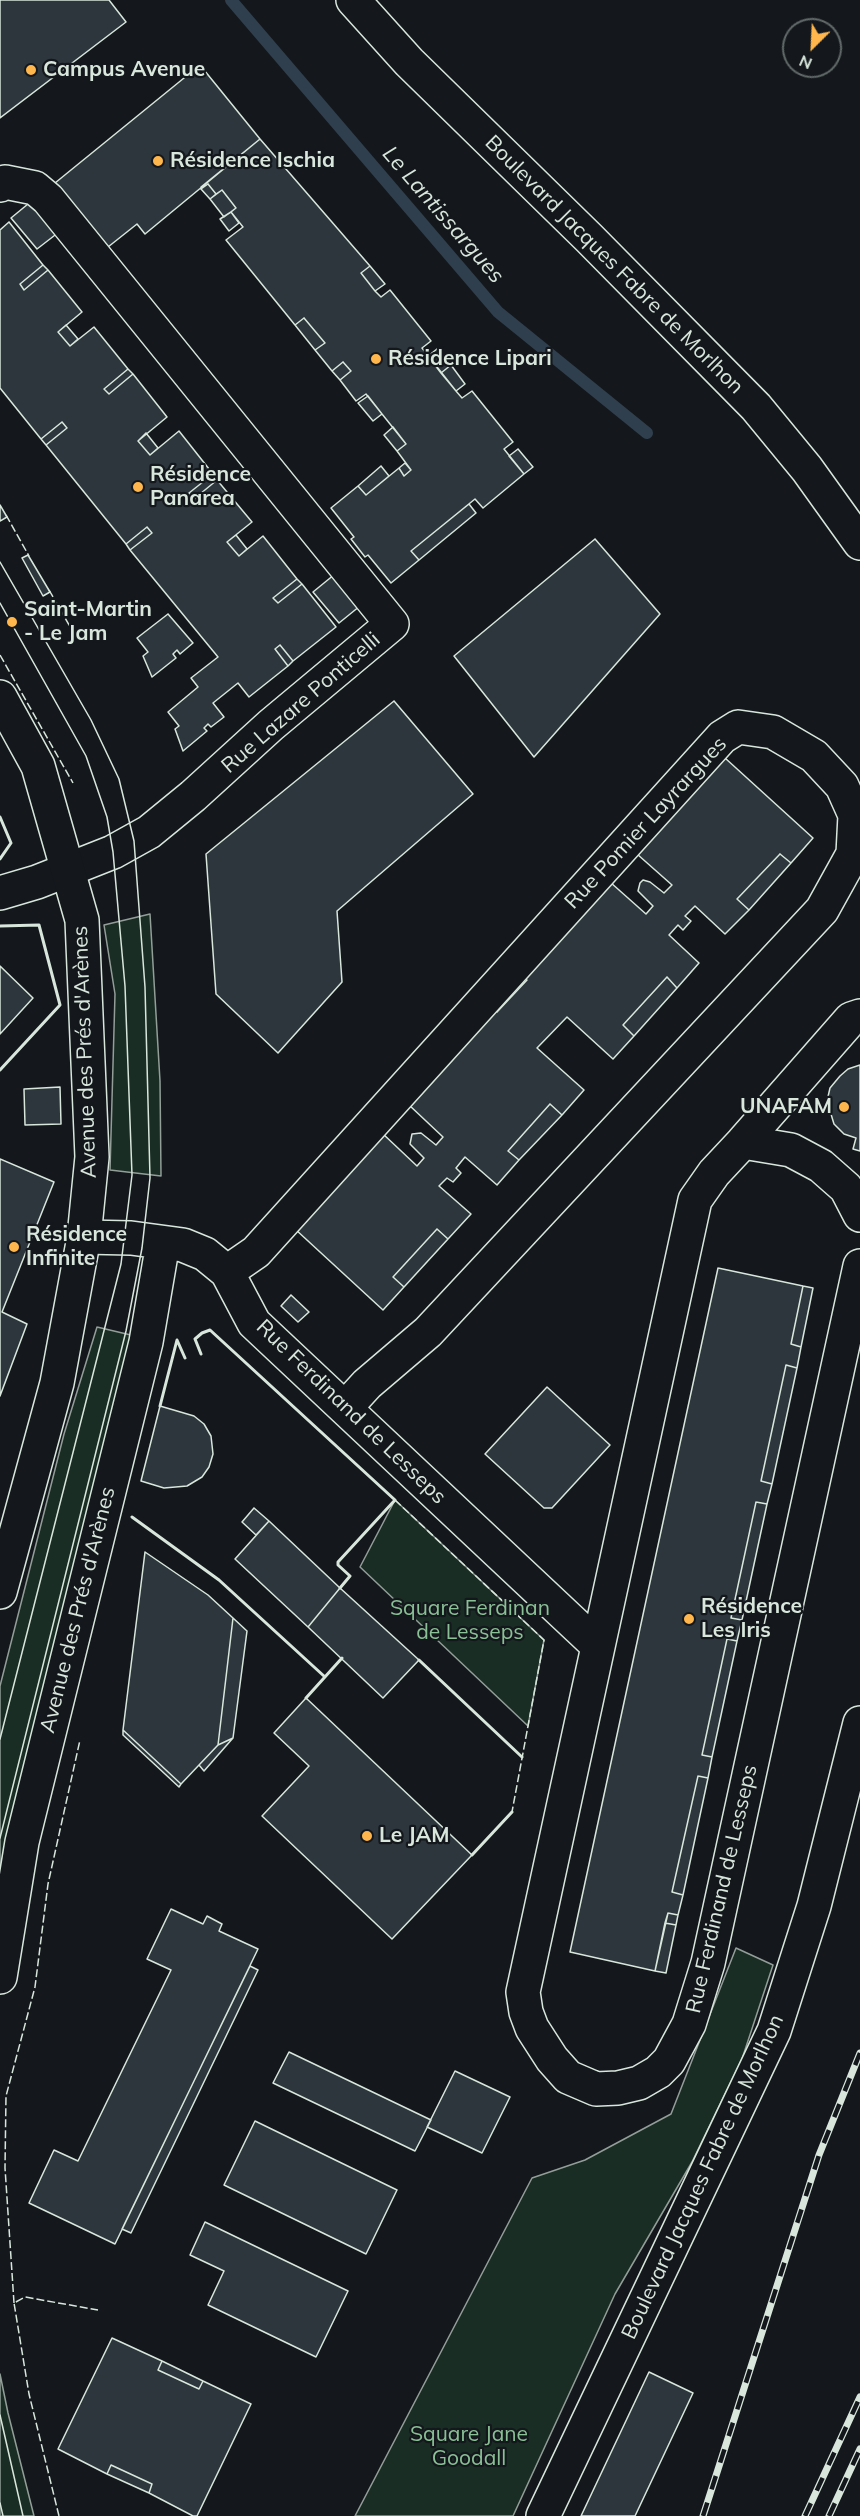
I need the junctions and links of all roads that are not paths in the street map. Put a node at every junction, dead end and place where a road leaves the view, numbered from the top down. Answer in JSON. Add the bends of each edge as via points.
{"nodes":[{"id":1,"x":353,"y":0,"type":"edge"},
{"id":2,"x":0,"y":185,"type":"edge"},
{"id":3,"x":860,"y":543,"type":"edge"},
{"id":4,"x":0,"y":697,"type":"edge"},
{"id":5,"x":68,"y":869,"type":"junction"},
{"id":6,"x":0,"y":893,"type":"edge"},
{"id":7,"x":860,"y":1016,"type":"edge"},
{"id":8,"x":743,"y":1142,"type":"junction"},
{"id":9,"x":860,"y":1215,"type":"edge"},
{"id":10,"x":84,"y":1237,"type":"junction"},
{"id":11,"x":163,"y":1243,"type":"junction"},
{"id":12,"x":860,"y":1266,"type":"edge"},
{"id":13,"x":227,"y":1272,"type":"junction"},
{"id":14,"x":345,"y":1408,"type":"junction"},
{"id":15,"x":0,"y":1592,"type":"edge"},
{"id":16,"x":598,"y":1646,"type":"junction"},
{"id":17,"x":860,"y":1723,"type":"edge"},
{"id":18,"x":0,"y":1977,"type":"edge"},
{"id":19,"x":543,"y":2516,"type":"edge"}],
"edges":[{"from":1,"to":3,"type":"street","name":"Boulevard Jacques Fabre de Morlhon","via":[[409,62],[756,407]]},
{"from":2,"to":5,"type":"street","name":"Rue Lazare Ponticelli","via":[[5,182],[35,189],[48,199],[392,624],[149,832],[113,852]]},
{"from":4,"to":5,"type":"street","name":"Avenue des Prés d'Arènes","via":[[38,766]]},
{"from":5,"to":6,"type":"street","name":"Rue Lazare Ponticelli"},
{"from":5,"to":10,"type":"street","name":"Avenue des Prés d'Arènes","via":[[82,920],[92,1157]]},
{"from":7,"to":8,"type":"street","name":"Rue Ferdinand de Lesseps","via":[[851,1019]]},
{"from":8,"to":9,"type":"street","via":[[791,1150],[821,1166],[846,1188]]},
{"from":8,"to":16,"type":"street","name":"Rue Ferdinand de Lesseps","via":[[695,1200]]},
{"from":10,"to":11,"type":"street","name":"Rue Ferdinand de Lesseps"},
{"from":10,"to":15,"type":"street","name":"Avenue des Prés d'Arènes","via":[[57,1383]]},
{"from":11,"to":13,"type":"street","name":"Rue Ferdinand de Lesseps","via":[[183,1245],[205,1254]]},
{"from":11,"to":18,"type":"street","name":"Avenue des Prés d'Arènes","via":[[146,1342],[22,1842]]},
{"from":12,"to":16,"type":"street","name":"Rue Ferdinand de Lesseps","via":[[708,1964],[689,2024],[669,2061],[658,2072],[639,2083],[596,2089],[568,2077],[552,2059],[532,2028],[523,1992]]},
{"from":13,"to":14,"type":"street","name":"Rue Ferdinand de Lesseps","via":[[254,1323]]},
{"from":13,"to":14,"type":"street","name":"Rue Pomier Layrargues","via":[[256,1252],[722,737],[738,727],[773,732],[814,756],[842,786],[855,815],[853,854],[822,909],[428,1332]]},
{"from":14,"to":16,"type":"street","name":"Rue Ferdinand de Lesseps"},
{"from":17,"to":19,"type":"street","name":"Boulevard Jacques Fabre de Morlhon","via":[[814,1906],[774,2031]]}]}
